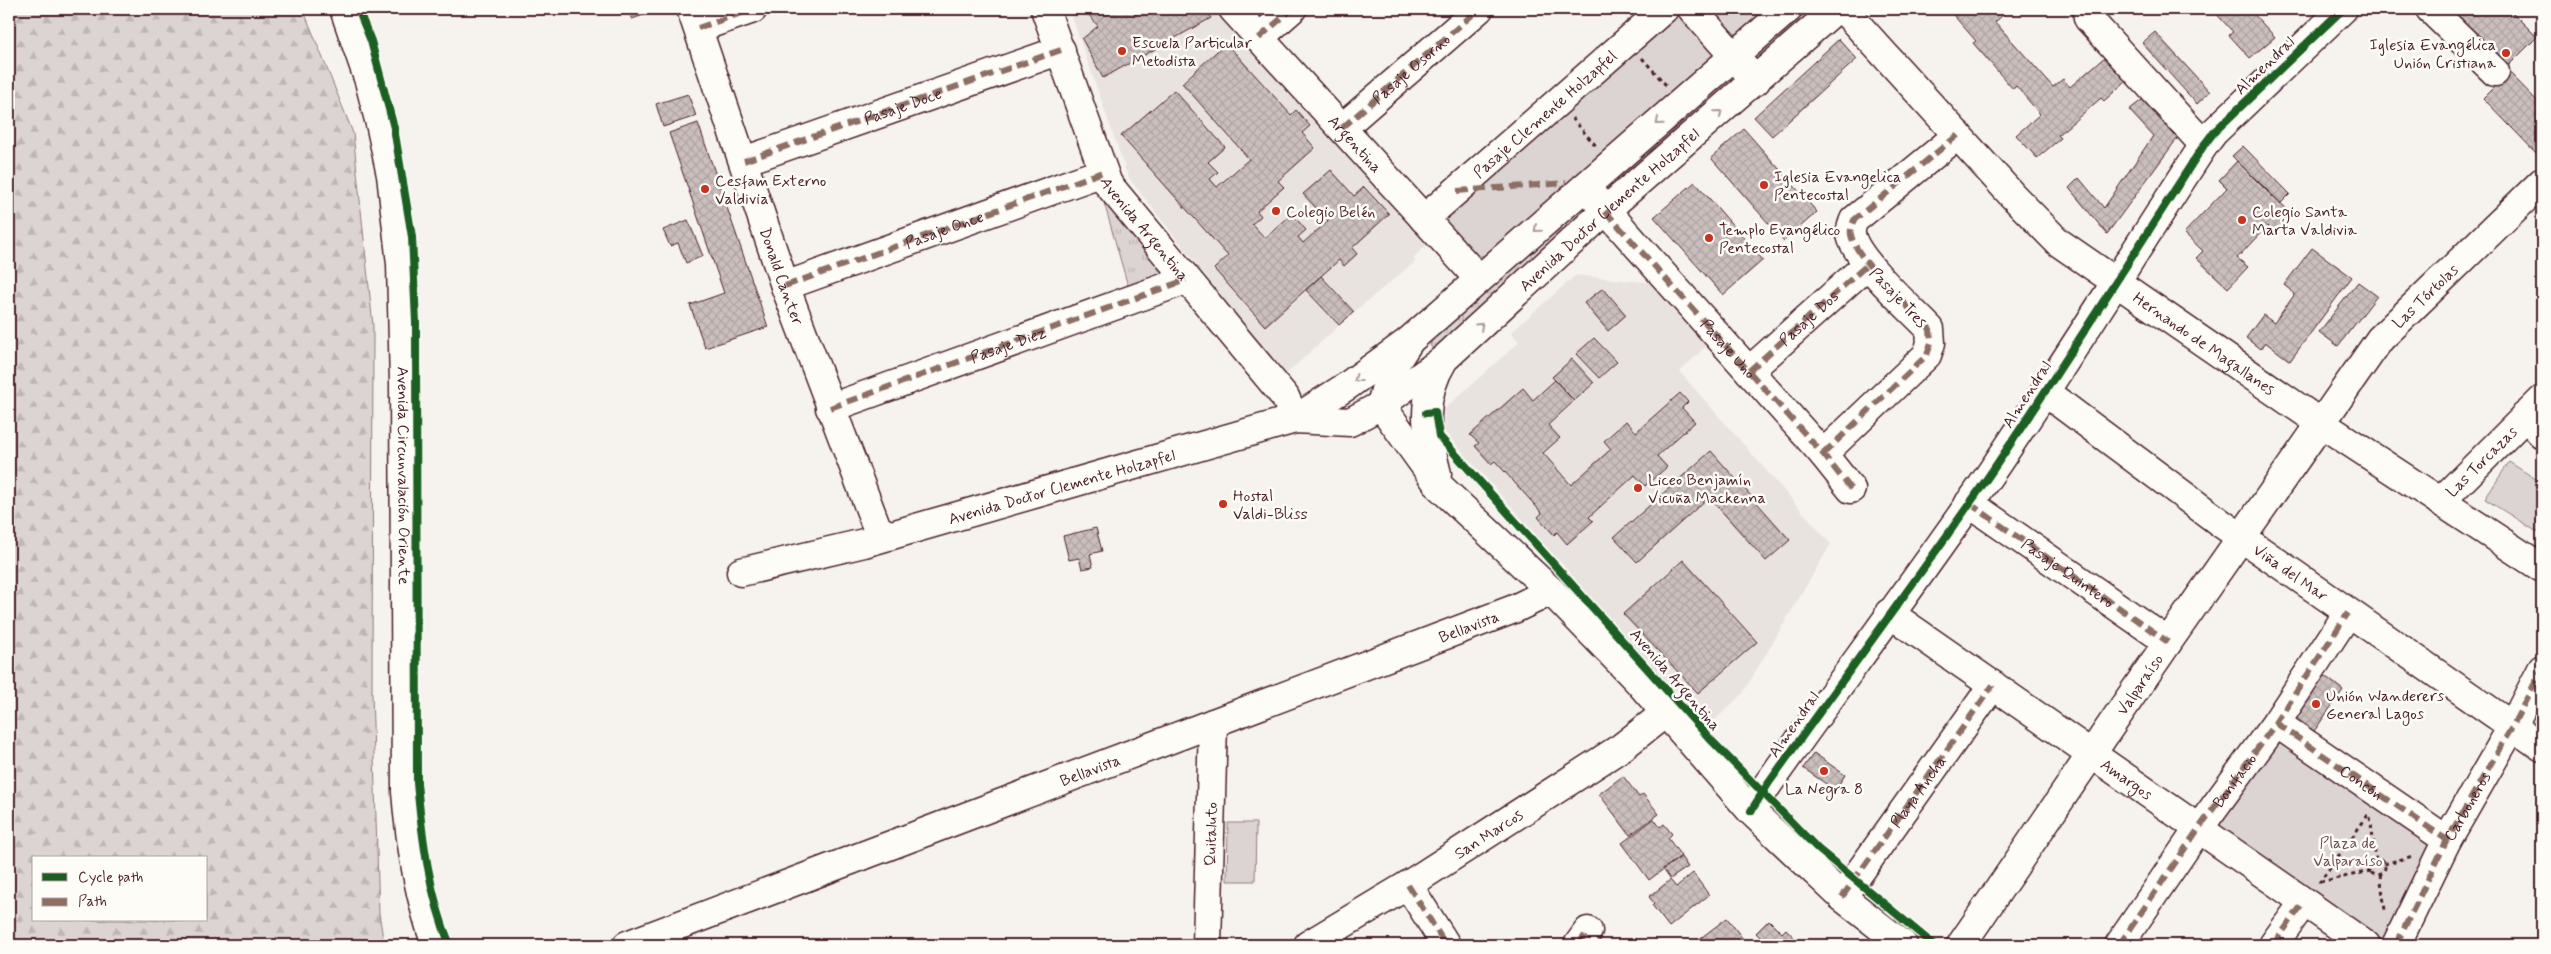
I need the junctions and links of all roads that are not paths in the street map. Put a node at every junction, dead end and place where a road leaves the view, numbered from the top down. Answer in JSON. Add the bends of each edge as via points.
{"nodes":[{"id":1,"x":344,"y":9,"type":"edge"},
{"id":2,"x":753,"y":9,"type":"edge"},
{"id":3,"x":1045,"y":9,"type":"edge"},
{"id":4,"x":1233,"y":9,"type":"edge"},
{"id":5,"x":1292,"y":9,"type":"edge"},
{"id":6,"x":1479,"y":9,"type":"edge"},
{"id":7,"x":1664,"y":9,"type":"edge"},
{"id":8,"x":1692,"y":9,"type":"edge"},
{"id":9,"x":1788,"y":9,"type":"edge"},
{"id":10,"x":1836,"y":9,"type":"edge"},
{"id":11,"x":1843,"y":9,"type":"edge"},
{"id":12,"x":2087,"y":9,"type":"edge"},
{"id":13,"x":2343,"y":9,"type":"edge"},
{"id":14,"x":2430,"y":9,"type":"edge"},
{"id":15,"x":694,"y":18,"type":"edge"},
{"id":16,"x":1259,"y":38,"type":"junction"},
{"id":17,"x":1061,"y":50,"type":"junction"},
{"id":18,"x":1733,"y":56,"type":"junction"},
{"id":19,"x":2495,"y":72,"type":"dead end"},
{"id":20,"x":1756,"y":81,"type":"junction"},
{"id":21,"x":1342,"y":128,"type":"junction"},
{"id":22,"x":1958,"y":135,"type":"junction"},
{"id":23,"x":2204,"y":144,"type":"junction"},
{"id":24,"x":744,"y":161,"type":"junction"},
{"id":25,"x":1103,"y":172,"type":"junction"},
{"id":26,"x":2542,"y":182,"type":"edge"},
{"id":27,"x":1584,"y":187,"type":"junction"},
{"id":28,"x":1605,"y":211,"type":"junction"},
{"id":29,"x":1424,"y":219,"type":"junction"},
{"id":30,"x":1868,"y":264,"type":"junction"},
{"id":31,"x":1479,"y":279,"type":"junction"},
{"id":32,"x":1186,"y":280,"type":"junction"},
{"id":33,"x":2116,"y":281,"type":"junction"},
{"id":34,"x":785,"y":286,"type":"junction"},
{"id":35,"x":1410,"y":340,"type":"junction"},
{"id":36,"x":1444,"y":359,"type":"junction"},
{"id":37,"x":1749,"y":371,"type":"junction"},
{"id":38,"x":2045,"y":392,"type":"junction"},
{"id":39,"x":1381,"y":404,"type":"junction"},
{"id":40,"x":830,"y":408,"type":"junction"},
{"id":41,"x":2537,"y":416,"type":"edge"},
{"id":42,"x":1295,"y":419,"type":"junction"},
{"id":43,"x":2322,"y":424,"type":"junction"},
{"id":44,"x":1824,"y":454,"type":"junction"},
{"id":45,"x":1440,"y":487,"type":"junction"},
{"id":46,"x":1850,"y":489,"type":"dead end"},
{"id":47,"x":2440,"y":502,"type":"junction"},
{"id":48,"x":1970,"y":503,"type":"junction"},
{"id":49,"x":888,"y":535,"type":"junction"},
{"id":50,"x":2242,"y":537,"type":"junction"},
{"id":51,"x":2542,"y":568,"type":"edge"},
{"id":52,"x":741,"y":572,"type":"dead end"},
{"id":53,"x":1551,"y":591,"type":"junction"},
{"id":54,"x":1889,"y":613,"type":"junction"},
{"id":55,"x":2348,"y":613,"type":"junction"},
{"id":56,"x":2168,"y":642,"type":"junction"},
{"id":57,"x":2542,"y":669,"type":"edge"},
{"id":58,"x":1993,"y":685,"type":"junction"},
{"id":59,"x":1664,"y":714,"type":"junction"},
{"id":60,"x":1213,"y":723,"type":"junction"},
{"id":61,"x":2276,"y":724,"type":"junction"},
{"id":62,"x":2512,"y":727,"type":"junction"},
{"id":63,"x":2542,"y":747,"type":"edge"},
{"id":64,"x":2093,"y":754,"type":"junction"},
{"id":65,"x":1752,"y":811,"type":"junction"},
{"id":66,"x":2199,"y":828,"type":"junction"},
{"id":67,"x":2447,"y":840,"type":"junction"},
{"id":68,"x":1408,"y":885,"type":"junction"},
{"id":69,"x":2313,"y":890,"type":"junction"},
{"id":70,"x":1842,"y":897,"type":"junction"},
{"id":71,"x":436,"y":945,"type":"edge"},
{"id":72,"x":627,"y":945,"type":"edge"},
{"id":73,"x":1207,"y":945,"type":"edge"},
{"id":74,"x":1308,"y":945,"type":"edge"},
{"id":75,"x":1446,"y":945,"type":"edge"},
{"id":76,"x":1903,"y":945,"type":"edge"},
{"id":77,"x":1961,"y":945,"type":"edge"},
{"id":78,"x":2119,"y":945,"type":"edge"},
{"id":79,"x":2273,"y":945,"type":"edge"},
{"id":80,"x":2366,"y":945,"type":"edge"},
{"id":81,"x":2396,"y":945,"type":"edge"}],
"edges":[{"from":1,"to":71,"type":"street","name":"Avenida Circunvalación Oriente","via":[[381,128],[398,231],[403,304],[406,792],[419,881]]},
{"from":2,"to":15,"type":"street"},
{"from":3,"to":17,"type":"street","name":"Avenida Argentina"},
{"from":4,"to":16,"type":"street","name":"Argentina"},
{"from":5,"to":16,"type":"street"},
{"from":6,"to":21,"type":"street","name":"Pasaje Osorno"},
{"from":7,"to":29,"type":"street","name":"Pasaje Clemente Holzapfel"},
{"from":8,"to":18,"type":"street"},
{"from":9,"to":18,"type":"street","name":"Avenida Doctor Clemente Holzapfel"},
{"from":10,"to":20,"type":"street","name":"Avenida Doctor Clemente Holzapfel"},
{"from":11,"to":22,"type":"street","name":"Hernando de Magallanes"},
{"from":12,"to":23,"type":"street","via":[[2088,18]]},
{"from":13,"to":23,"type":"street","name":"Almendral"},
{"from":14,"to":19,"type":"street"},
{"from":15,"to":24,"type":"street","name":"Donald Canter"},
{"from":16,"to":21,"type":"street","name":"Argentina"},
{"from":17,"to":24,"type":"street","name":"Pasaje Doce"},
{"from":17,"to":25,"type":"street","name":"Avenida Argentina"},
{"from":18,"to":20,"type":"street"},
{"from":18,"to":27,"type":"street","name":"Avenida Doctor Clemente Holzapfel","one_way":true},
{"from":28,"to":20,"type":"street","name":"Avenida Doctor Clemente Holzapfel","one_way":true},
{"from":21,"to":29,"type":"street","name":"Argentina"},
{"from":22,"to":30,"type":"street","name":"Pasaje Tres","via":[[1854,220],[1851,236]]},
{"from":22,"to":33,"type":"street","name":"Hernando de Magallanes","via":[[2058,242]]},
{"from":23,"to":33,"type":"street","name":"Almendral"},
{"from":24,"to":34,"type":"street","name":"Donald Canter"},
{"from":25,"to":32,"type":"street","name":"Avenida Argentina","via":[[1108,184]]},
{"from":25,"to":34,"type":"street","name":"Pasaje Once"},
{"from":26,"to":43,"type":"street","name":"Las Tórtolas","via":[[2380,339]]},
{"from":27,"to":28,"type":"street"},
{"from":27,"to":31,"type":"street","name":"Avenida Doctor Clemente Holzapfel","one_way":true},
{"from":36,"to":28,"type":"street","name":"Avenida Doctor Clemente Holzapfel","one_way":true},
{"from":28,"to":37,"type":"street","name":"Pasaje Uno"},
{"from":29,"to":31,"type":"street","name":"Argentina"},
{"from":30,"to":37,"type":"street","name":"Pasaje Dos"},
{"from":30,"to":44,"type":"street","name":"Pasaje Tres","via":[[1930,329],[1932,343],[1926,356]]},
{"from":31,"to":35,"type":"street","name":"Avenida Doctor Clemente Holzapfel"},
{"from":32,"to":40,"type":"street","name":"Pasaje Diez"},
{"from":32,"to":42,"type":"street","name":"Avenida Argentina","via":[[1285,397]]},
{"from":33,"to":38,"type":"street","name":"Almendral"},
{"from":33,"to":43,"type":"street","name":"Hernando de Magallanes"},
{"from":34,"to":40,"type":"street","name":"Donald Canter"},
{"from":35,"to":39,"type":"street","name":"Avenida Doctor Clemente Holzapfel","via":[[1390,371]]},
{"from":35,"to":42,"type":"street","one_way":true},
{"from":36,"to":39,"type":"street","name":"Avenida Doctor Clemente Holzapfel"},
{"from":36,"to":45,"type":"street","via":[[1434,375],[1426,413]]},
{"from":37,"to":44,"type":"street","name":"Pasaje Uno"},
{"from":38,"to":48,"type":"street","name":"Almendral"},
{"from":38,"to":50,"type":"street","name":"Viña del Mar"},
{"from":39,"to":42,"type":"street","name":"Avenida Doctor Clemente Holzapfel","via":[[1350,422]]},
{"from":39,"to":45,"type":"street"},
{"from":40,"to":49,"type":"street","name":"Donald Canter","via":[[877,528]]},
{"from":41,"to":47,"type":"street","name":"Las Torcazas"},
{"from":42,"to":49,"type":"street","name":"Avenida Doctor Clemente Holzapfel"},
{"from":43,"to":47,"type":"street","name":"Hernando de Magallanes"},
{"from":43,"to":50,"type":"street","name":"Valparaíso"},
{"from":44,"to":46,"type":"street","name":"Pasaje Uno"},
{"from":45,"to":53,"type":"street","name":"Avenida Argentina"},
{"from":47,"to":51,"type":"street","name":"Hernando de Magallanes"},
{"from":48,"to":54,"type":"street","name":"Almendral"},
{"from":48,"to":56,"type":"street","name":"Pasaje Quintero"},
{"from":49,"to":52,"type":"street","name":"Avenida Doctor Clemente Holzapfel"},
{"from":50,"to":55,"type":"street","name":"Viña del Mar"},
{"from":50,"to":56,"type":"street","name":"Valparaíso"},
{"from":53,"to":59,"type":"street","name":"Avenida Argentina","via":[[1638,682]]},
{"from":53,"to":60,"type":"street","name":"Bellavista","via":[[1514,609]]},
{"from":54,"to":58,"type":"street","name":"Amargos"},
{"from":54,"to":65,"type":"street","name":"Almendral"},
{"from":55,"to":61,"type":"street","name":"Bonifacio"},
{"from":55,"to":62,"type":"street","name":"Viña del Mar"},
{"from":56,"to":64,"type":"street","name":"Valparaíso"},
{"from":57,"to":62,"type":"street","name":"Carboneros"},
{"from":58,"to":64,"type":"street","name":"Amargos"},
{"from":58,"to":70,"type":"street","name":"Playa Ancha"},
{"from":59,"to":65,"type":"street","name":"Avenida Argentina"},
{"from":59,"to":68,"type":"street","name":"San Marcos","via":[[1622,747]]},
{"from":60,"to":72,"type":"street","name":"Bellavista"},
{"from":60,"to":73,"type":"street","name":"Quitaluto"},
{"from":61,"to":66,"type":"street","name":"Bonifacio"},
{"from":61,"to":67,"type":"street","name":"Concón"},
{"from":62,"to":63,"type":"street","name":"Viña del Mar"},
{"from":62,"to":67,"type":"street","name":"Carboneros"},
{"from":64,"to":66,"type":"street","name":"Amargos"},
{"from":64,"to":77,"type":"street","name":"Valparaíso"},
{"from":65,"to":70,"type":"street","name":"Avenida Argentina"},
{"from":66,"to":69,"type":"street","name":"Amargos"},
{"from":66,"to":78,"type":"street","name":"Bonifacio"},
{"from":67,"to":81,"type":"street","name":"Carboneros"},
{"from":68,"to":74,"type":"street","name":"San Marcos"},
{"from":68,"to":75,"type":"street"},
{"from":69,"to":79,"type":"street"},
{"from":69,"to":80,"type":"street","name":"Amargos"},
{"from":70,"to":76,"type":"street","name":"Avenida Argentina"}]}
